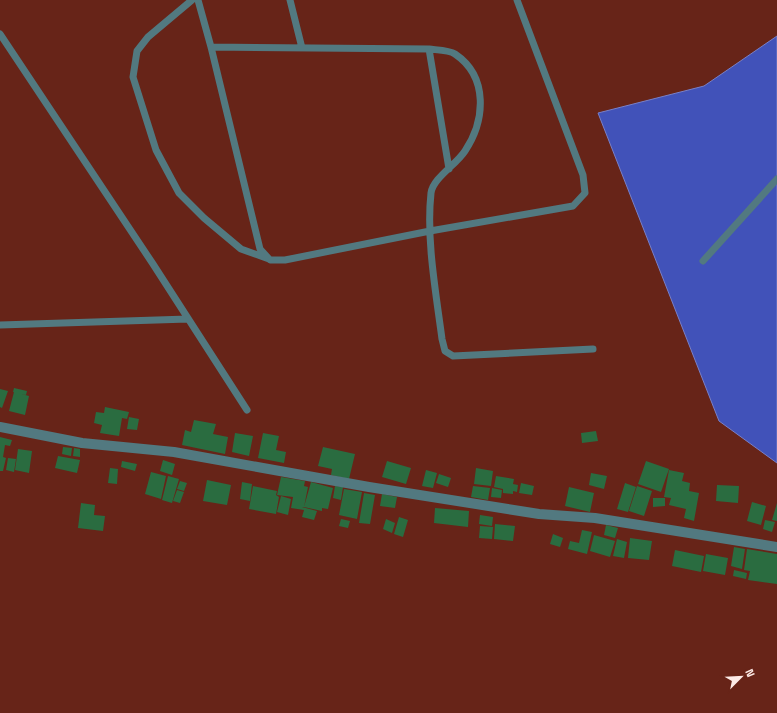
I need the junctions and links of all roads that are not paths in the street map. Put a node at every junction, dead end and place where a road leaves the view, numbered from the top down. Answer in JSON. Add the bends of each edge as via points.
{"nodes":[{"id":1,"x":192,"y":0,"type":"edge"},
{"id":2,"x":198,"y":0,"type":"edge"},
{"id":3,"x":290,"y":0,"type":"edge"},
{"id":4,"x":517,"y":0,"type":"edge"},
{"id":5,"x":0,"y":34,"type":"edge"},
{"id":6,"x":211,"y":47,"type":"junction"},
{"id":7,"x":302,"y":48,"type":"junction"},
{"id":8,"x":428,"y":48,"type":"junction"},
{"id":9,"x":449,"y":169,"type":"junction"},
{"id":10,"x":777,"y":179,"type":"edge"},
{"id":11,"x":430,"y":231,"type":"junction"},
{"id":12,"x":270,"y":260,"type":"junction"},
{"id":13,"x":703,"y":261,"type":"dead end"},
{"id":14,"x":188,"y":319,"type":"junction"},
{"id":15,"x":0,"y":325,"type":"edge"},
{"id":16,"x":593,"y":349,"type":"dead end"},
{"id":17,"x":247,"y":410,"type":"dead end"},
{"id":18,"x":0,"y":427,"type":"edge"},
{"id":19,"x":777,"y":547,"type":"edge"}],
"edges":[{"from":1,"to":12,"type":"lane","via":[[148,37],[138,51],[133,77],[135,84],[156,150],[179,193],[241,250]]},
{"from":2,"to":6,"type":"lane"},
{"from":3,"to":7,"type":"lane"},
{"from":4,"to":11,"type":"lane","via":[[583,175],[585,193],[573,206]]},
{"from":5,"to":14,"type":"lane"},
{"from":6,"to":7,"type":"lane"},
{"from":6,"to":12,"type":"lane","via":[[260,249]]},
{"from":7,"to":8,"type":"lane"},
{"from":8,"to":9,"type":"lane"},
{"from":8,"to":9,"type":"lane","via":[[454,53],[472,70],[479,88],[481,108],[477,129],[464,152]]},
{"from":9,"to":11,"type":"lane","via":[[432,186]]},
{"from":10,"to":13,"type":"lane"},
{"from":11,"to":12,"type":"lane","via":[[285,260]]},
{"from":11,"to":16,"type":"lane","via":[[445,351],[453,356]]},
{"from":14,"to":15,"type":"lane"},
{"from":14,"to":17,"type":"lane"},
{"from":18,"to":19,"type":"street","via":[[82,443],[174,452],[539,514],[595,518]]}]}
